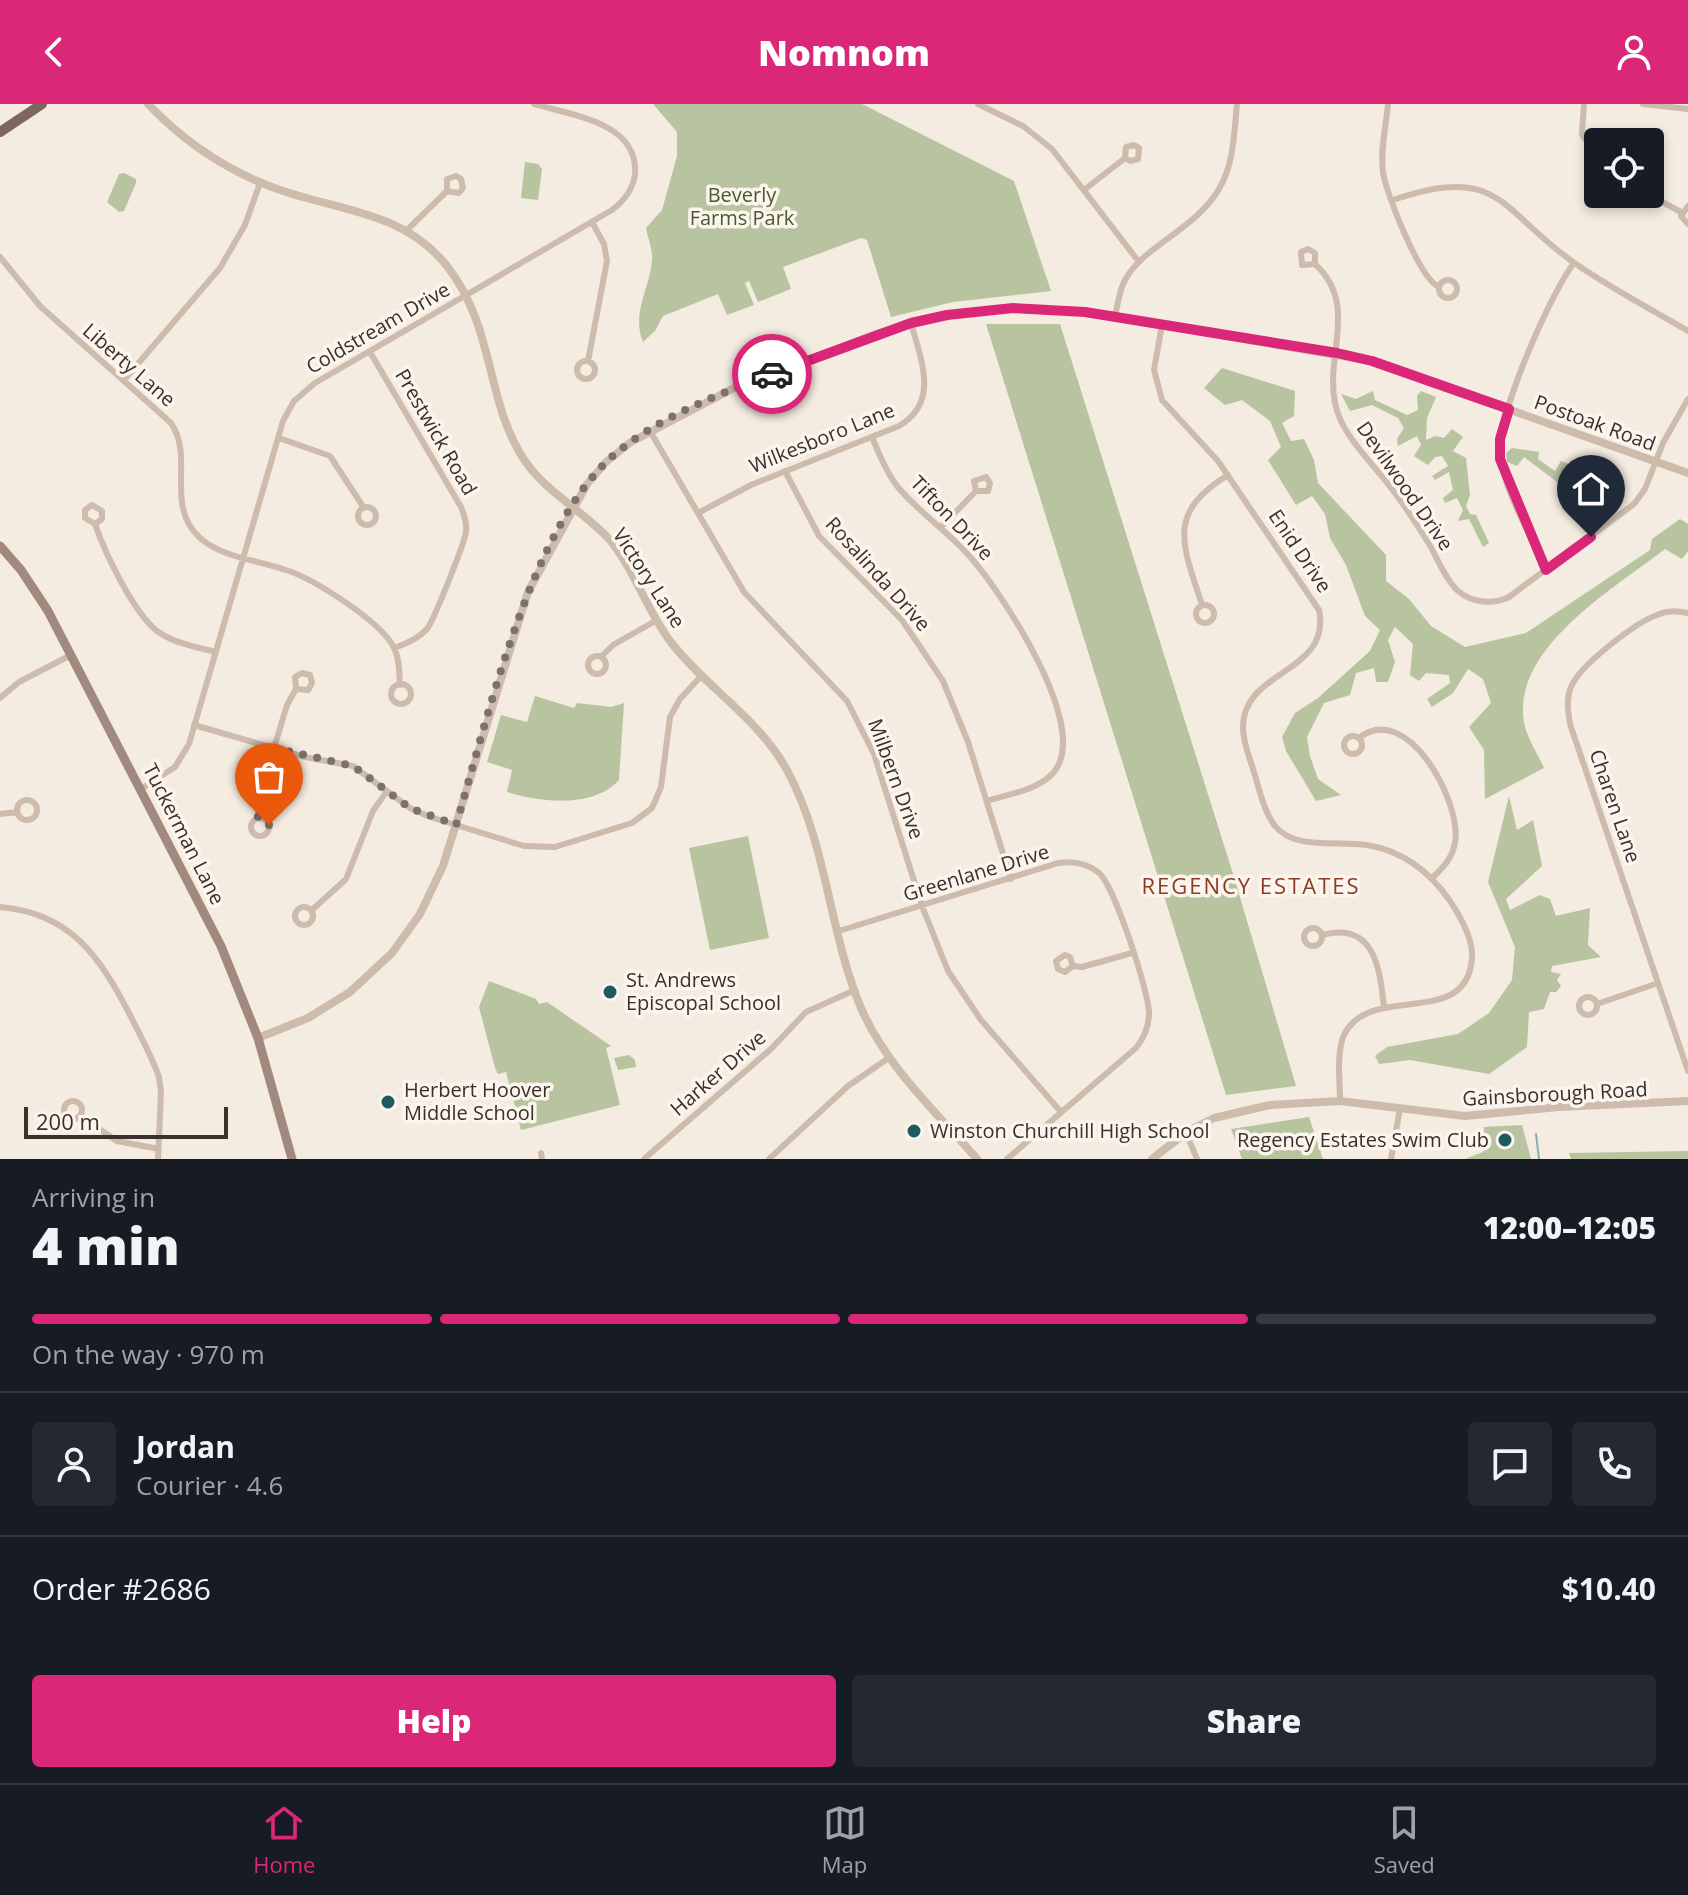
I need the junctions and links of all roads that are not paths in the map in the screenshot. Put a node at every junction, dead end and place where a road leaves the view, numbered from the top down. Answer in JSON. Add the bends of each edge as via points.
{"nodes":[{"id":1,"x":42,"y":104,"type":"edge"},
{"id":2,"x":148,"y":104,"type":"edge"},
{"id":3,"x":534,"y":104,"type":"edge"},
{"id":4,"x":978,"y":104,"type":"edge"},
{"id":5,"x":1237,"y":104,"type":"edge"},
{"id":6,"x":1388,"y":104,"type":"edge"},
{"id":7,"x":1584,"y":104,"type":"edge"},
{"id":8,"x":1643,"y":104,"type":"edge"},
{"id":9,"x":1688,"y":109,"type":"edge"},
{"id":10,"x":0,"y":132,"type":"edge"},
{"id":11,"x":1584,"y":137,"type":"edge"},
{"id":12,"x":1125,"y":158,"type":"dead end"},
{"id":13,"x":260,"y":183,"type":"junction"},
{"id":14,"x":1084,"y":190,"type":"junction"},
{"id":15,"x":447,"y":191,"type":"dead end"},
{"id":16,"x":1393,"y":200,"type":"junction"},
{"id":17,"x":1664,"y":203,"type":"edge"},
{"id":18,"x":1688,"y":206,"type":"edge"},
{"id":19,"x":1681,"y":212,"type":"junction"},
{"id":20,"x":592,"y":222,"type":"junction"},
{"id":21,"x":1688,"y":224,"type":"edge"},
{"id":22,"x":407,"y":230,"type":"junction"},
{"id":23,"x":0,"y":257,"type":"edge"},
{"id":24,"x":1139,"y":262,"type":"junction"},
{"id":25,"x":1574,"y":263,"type":"junction"},
{"id":26,"x":1315,"y":264,"type":"dead end"},
{"id":27,"x":1439,"y":287,"type":"dead end"},
{"id":28,"x":466,"y":295,"type":"junction"},
{"id":29,"x":1115,"y":316,"type":"junction"},
{"id":30,"x":911,"y":323,"type":"junction"},
{"id":31,"x":1162,"y":325,"type":"junction"},
{"id":32,"x":1688,"y":331,"type":"edge"},
{"id":33,"x":370,"y":352,"type":"junction"},
{"id":34,"x":1337,"y":353,"type":"junction"},
{"id":35,"x":588,"y":361,"type":"dead end"},
{"id":36,"x":124,"y":380,"type":"junction"},
{"id":37,"x":1688,"y":399,"type":"edge"},
{"id":38,"x":1509,"y":409,"type":"junction"},
{"id":39,"x":650,"y":431,"type":"junction"},
{"id":40,"x":872,"y":437,"type":"junction"},
{"id":41,"x":279,"y":438,"type":"junction"},
{"id":42,"x":1656,"y":461,"type":"junction"},
{"id":43,"x":785,"y":471,"type":"junction"},
{"id":44,"x":1688,"y":473,"type":"edge"},
{"id":45,"x":1228,"y":475,"type":"junction"},
{"id":46,"x":976,"y":491,"type":"dead end"},
{"id":47,"x":572,"y":507,"type":"junction"},
{"id":48,"x":364,"y":508,"type":"dead end"},
{"id":49,"x":698,"y":513,"type":"junction"},
{"id":50,"x":95,"y":524,"type":"dead end"},
{"id":51,"x":941,"y":527,"type":"junction"},
{"id":52,"x":2,"y":552,"type":"edge"},
{"id":53,"x":244,"y":557,"type":"junction"},
{"id":54,"x":1546,"y":570,"type":"junction"},
{"id":55,"x":1202,"y":605,"type":"dead end"},
{"id":56,"x":1688,"y":613,"type":"edge"},
{"id":57,"x":657,"y":620,"type":"junction"},
{"id":58,"x":394,"y":648,"type":"junction"},
{"id":59,"x":216,"y":652,"type":"junction"},
{"id":60,"x":71,"y":655,"type":"junction"},
{"id":61,"x":601,"y":657,"type":"dead end"},
{"id":62,"x":702,"y":675,"type":"junction"},
{"id":63,"x":400,"y":685,"type":"dead end"},
{"id":64,"x":296,"y":689,"type":"dead end"},
{"id":65,"x":0,"y":698,"type":"edge"},
{"id":66,"x":194,"y":725,"type":"junction"},
{"id":67,"x":1359,"y":738,"type":"dead end"},
{"id":68,"x":274,"y":748,"type":"junction"},
{"id":69,"x":141,"y":789,"type":"junction"},
{"id":70,"x":387,"y":791,"type":"junction"},
{"id":71,"x":987,"y":801,"type":"junction"},
{"id":72,"x":17,"y":812,"type":"dead end"},
{"id":73,"x":0,"y":814,"type":"edge"},
{"id":74,"x":258,"y":818,"type":"dead end"},
{"id":75,"x":456,"y":825,"type":"junction"},
{"id":76,"x":1432,"y":878,"type":"junction"},
{"id":77,"x":1011,"y":879,"type":"junction"},
{"id":78,"x":922,"y":906,"type":"junction"},
{"id":79,"x":0,"y":907,"type":"edge"},
{"id":80,"x":311,"y":911,"type":"dead end"},
{"id":81,"x":839,"y":931,"type":"junction"},
{"id":82,"x":1322,"y":935,"type":"dead end"},
{"id":83,"x":1132,"y":953,"type":"junction"},
{"id":84,"x":1073,"y":966,"type":"dead end"},
{"id":85,"x":1658,"y":983,"type":"junction"},
{"id":86,"x":855,"y":990,"type":"junction"},
{"id":87,"x":1597,"y":1004,"type":"dead end"},
{"id":88,"x":1384,"y":1008,"type":"junction"},
{"id":89,"x":258,"y":1038,"type":"junction"},
{"id":90,"x":890,"y":1057,"type":"junction"},
{"id":91,"x":1688,"y":1071,"type":"edge"},
{"id":92,"x":1340,"y":1101,"type":"junction"},
{"id":93,"x":1688,"y":1101,"type":"edge"},
{"id":94,"x":1400,"y":1108,"type":"junction"},
{"id":95,"x":1061,"y":1112,"type":"junction"},
{"id":96,"x":80,"y":1116,"type":"dead end"},
{"id":97,"x":1186,"y":1133,"type":"junction"},
{"id":98,"x":159,"y":1149,"type":"junction"},
{"id":99,"x":158,"y":1159,"type":"edge"},
{"id":100,"x":292,"y":1159,"type":"edge"},
{"id":101,"x":644,"y":1159,"type":"edge"},
{"id":102,"x":769,"y":1159,"type":"edge"},
{"id":103,"x":977,"y":1159,"type":"edge"},
{"id":104,"x":1007,"y":1159,"type":"edge"},
{"id":105,"x":1152,"y":1159,"type":"edge"},
{"id":106,"x":1197,"y":1159,"type":"edge"},
{"id":107,"x":1391,"y":1159,"type":"edge"}],
"edges":[{"from":1,"to":10,"type":"main road"},
{"from":2,"to":13,"type":"street","name":"Victory Lane","via":[[198,150]]},
{"from":3,"to":20,"type":"street","name":"Coldstream Drive","via":[[609,128],[630,149],[635,168],[629,193]]},
{"from":4,"to":14,"type":"street","via":[[1039,136]]},
{"from":5,"to":24,"type":"street","via":[[1231,158],[1220,188],[1200,216]]},
{"from":6,"to":16,"type":"street","via":[[1383,173]]},
{"from":7,"to":11,"type":"street"},
{"from":8,"to":9,"type":"street"},
{"from":12,"to":14,"type":"street"},
{"from":13,"to":22,"type":"street","name":"Victory Lane"},
{"from":13,"to":36,"type":"street","via":[[245,225],[220,268]]},
{"from":14,"to":24,"type":"street"},
{"from":15,"to":22,"type":"street"},
{"from":16,"to":25,"type":"street","via":[[1439,187],[1488,194],[1514,208]]},
{"from":16,"to":27,"type":"street","via":[[1421,268]]},
{"from":17,"to":19,"type":"street"},
{"from":18,"to":19,"type":"street"},
{"from":19,"to":21,"type":"street"},
{"from":20,"to":28,"type":"street","name":"Coldstream Drive"},
{"from":20,"to":35,"type":"street","via":[[607,261]]},
{"from":22,"to":28,"type":"street","name":"Victory Lane","via":[[444,263]]},
{"from":23,"to":36,"type":"street","name":"Liberty Lane","via":[[40,306]]},
{"from":24,"to":29,"type":"street","via":[[1124,283]]},
{"from":25,"to":32,"type":"street"},
{"from":25,"to":38,"type":"street","via":[[1547,304]]},
{"from":26,"to":34,"type":"street","name":"Devilwood Drive","via":[[1338,306]]},
{"from":28,"to":33,"type":"street","name":"Coldstream Drive"},
{"from":28,"to":47,"type":"street","name":"Victory Lane","via":[[484,336],[516,446],[538,477]]},
{"from":29,"to":30,"type":"street","name":"Postoak Road","via":[[1013,308]]},
{"from":29,"to":31,"type":"street","name":"Postoak Road"},
{"from":30,"to":39,"type":"street","name":"Postoak Road","via":[[732,389]]},
{"from":30,"to":40,"type":"street","name":"Wilkesboro Lane","via":[[925,374],[924,398],[911,418]]},
{"from":31,"to":34,"type":"street","name":"Postoak Road"},
{"from":31,"to":45,"type":"street","name":"Enid Drive","via":[[1154,370],[1159,392]]},
{"from":33,"to":41,"type":"street","name":"Coldstream Drive","via":[[300,394],[285,414]]},
{"from":33,"to":58,"type":"street","name":"Prestwick Road","via":[[466,522],[464,542],[431,622],[416,638]]},
{"from":34,"to":38,"type":"street","name":"Postoak Road"},
{"from":34,"to":54,"type":"street","name":"Devilwood Drive","via":[[1333,390],[1342,423],[1411,516],[1452,585],[1470,598],[1497,601]]},
{"from":36,"to":53,"type":"street","name":"Liberty Lane","via":[[177,432],[180,498],[190,525],[209,544]]},
{"from":37,"to":42,"type":"street","name":"Devilwood Drive"},
{"from":38,"to":42,"type":"street","name":"Postoak Road"},
{"from":38,"to":54,"type":"street","via":[[1500,459]]},
{"from":39,"to":47,"type":"street","name":"Postoak Road","via":[[606,462]]},
{"from":39,"to":49,"type":"street","name":"Milbern Drive"},
{"from":40,"to":43,"type":"street","name":"Wilkesboro Lane"},
{"from":40,"to":51,"type":"street","name":"Tifton Drive","via":[[900,489]]},
{"from":41,"to":48,"type":"street","via":[[330,456]]},
{"from":41,"to":53,"type":"street","name":"Coldstream Drive"},
{"from":42,"to":44,"type":"street","name":"Postoak Road"},
{"from":42,"to":54,"type":"street","name":"Devilwood Drive","via":[[1634,504]]},
{"from":43,"to":49,"type":"street","name":"Wilkesboro Lane"},
{"from":43,"to":71,"type":"street","name":"Rosalinda Drive","via":[[832,554],[896,613],[935,666],[957,711]]},
{"from":45,"to":55,"type":"street","via":[[1194,501],[1183,528]]},
{"from":45,"to":76,"type":"street","name":"Enid Drive","via":[[1315,601],[1321,619],[1310,654],[1255,693],[1244,713],[1243,734],[1268,813],[1278,829],[1294,839],[1384,849]]},
{"from":46,"to":51,"type":"street"},
{"from":47,"to":57,"type":"street","name":"Victory Lane","via":[[612,543]]},
{"from":47,"to":75,"type":"street","name":"Postoak Road","via":[[525,601]]},
{"from":49,"to":78,"type":"street","name":"Milbern Drive","via":[[751,601],[830,679],[861,723]]},
{"from":50,"to":59,"type":"street","via":[[149,624],[169,638]]},
{"from":51,"to":71,"type":"street","name":"Tifton Drive","via":[[989,580],[1023,632],[1063,735],[1061,759],[1046,780]]},
{"from":52,"to":60,"type":"main road","name":"Tuckerman Lane","via":[[34,590]]},
{"from":53,"to":58,"type":"street","name":"Liberty Lane","via":[[319,584],[378,629]]},
{"from":53,"to":59,"type":"street","name":"Coldstream Drive"},
{"from":56,"to":85,"type":"street","name":"Charen Lane","via":[[1656,615],[1595,659],[1576,678],[1567,705]]},
{"from":57,"to":61,"type":"street"},
{"from":57,"to":62,"type":"street","name":"Victory Lane"},
{"from":58,"to":63,"type":"street"},
{"from":59,"to":66,"type":"street","name":"Coldstream Drive"},
{"from":60,"to":65,"type":"street"},
{"from":60,"to":69,"type":"main road","name":"Tuckerman Lane"},
{"from":62,"to":75,"type":"street","via":[[670,717],[660,793],[639,820],[543,848]]},
{"from":62,"to":81,"type":"street","name":"Victory Lane","via":[[766,740],[788,772]]},
{"from":64,"to":68,"type":"street"},
{"from":66,"to":68,"type":"street"},
{"from":66,"to":69,"type":"street","name":"Coldstream Drive","via":[[180,760]]},
{"from":67,"to":76,"type":"street","via":[[1378,728],[1398,732],[1438,777],[1456,837],[1450,859]]},
{"from":68,"to":70,"type":"street","via":[[353,766]]},
{"from":68,"to":74,"type":"street"},
{"from":69,"to":89,"type":"main road","name":"Tuckerman Lane","via":[[208,919]]},
{"from":70,"to":75,"type":"street","via":[[410,808]]},
{"from":70,"to":80,"type":"street","via":[[373,811],[346,879]]},
{"from":71,"to":77,"type":"street","name":"Rosalinda Drive"},
{"from":72,"to":73,"type":"street"},
{"from":75,"to":89,"type":"street","name":"Postoak Road","via":[[435,885],[392,953],[333,1004]]},
{"from":76,"to":88,"type":"street","name":"Enid Drive","via":[[1454,906],[1469,940],[1469,972],[1461,988],[1447,998]]},
{"from":77,"to":78,"type":"street","name":"Greenlane Drive"},
{"from":77,"to":83,"type":"street","name":"Greenlane Drive","via":[[1067,862],[1092,868],[1112,889]]},
{"from":78,"to":81,"type":"street","name":"Greenlane Drive"},
{"from":78,"to":95,"type":"street","name":"Milbern Drive","via":[[962,995]]},
{"from":79,"to":98,"type":"street","via":[[34,913],[62,927],[107,971],[159,1077]]},
{"from":81,"to":86,"type":"street","name":"Victory Lane"},
{"from":82,"to":88,"type":"street","via":[[1345,933],[1370,948],[1378,963]]},
{"from":83,"to":84,"type":"street"},
{"from":83,"to":95,"type":"street","name":"Greenlane Drive","via":[[1149,1009],[1146,1030],[1136,1048]]},
{"from":85,"to":87,"type":"street"},
{"from":85,"to":91,"type":"street","name":"Charen Lane"},
{"from":86,"to":90,"type":"street","name":"Victory Lane"},
{"from":86,"to":101,"type":"street","name":"Harker Drive","via":[[806,1012]]},
{"from":88,"to":92,"type":"street","name":"Enid Drive","via":[[1361,1016],[1345,1034]]},
{"from":89,"to":100,"type":"main road","name":"Tuckerman Lane"},
{"from":90,"to":102,"type":"street","via":[[848,1086]]},
{"from":90,"to":103,"type":"street","name":"Victory Lane"},
{"from":92,"to":94,"type":"street","name":"Gainsborough Road"},
{"from":92,"to":97,"type":"street","name":"Gainsborough Road","via":[[1250,1108]]},
{"from":93,"to":94,"type":"street","name":"Gainsborough Road","via":[[1480,1116]]},
{"from":94,"to":107,"type":"street"},
{"from":95,"to":104,"type":"street","name":"Greenlane Drive"},
{"from":96,"to":98,"type":"street","via":[[117,1141]]},
{"from":97,"to":105,"type":"street","name":"Gainsborough Road"},
{"from":97,"to":106,"type":"street"},
{"from":98,"to":99,"type":"street"}]}
